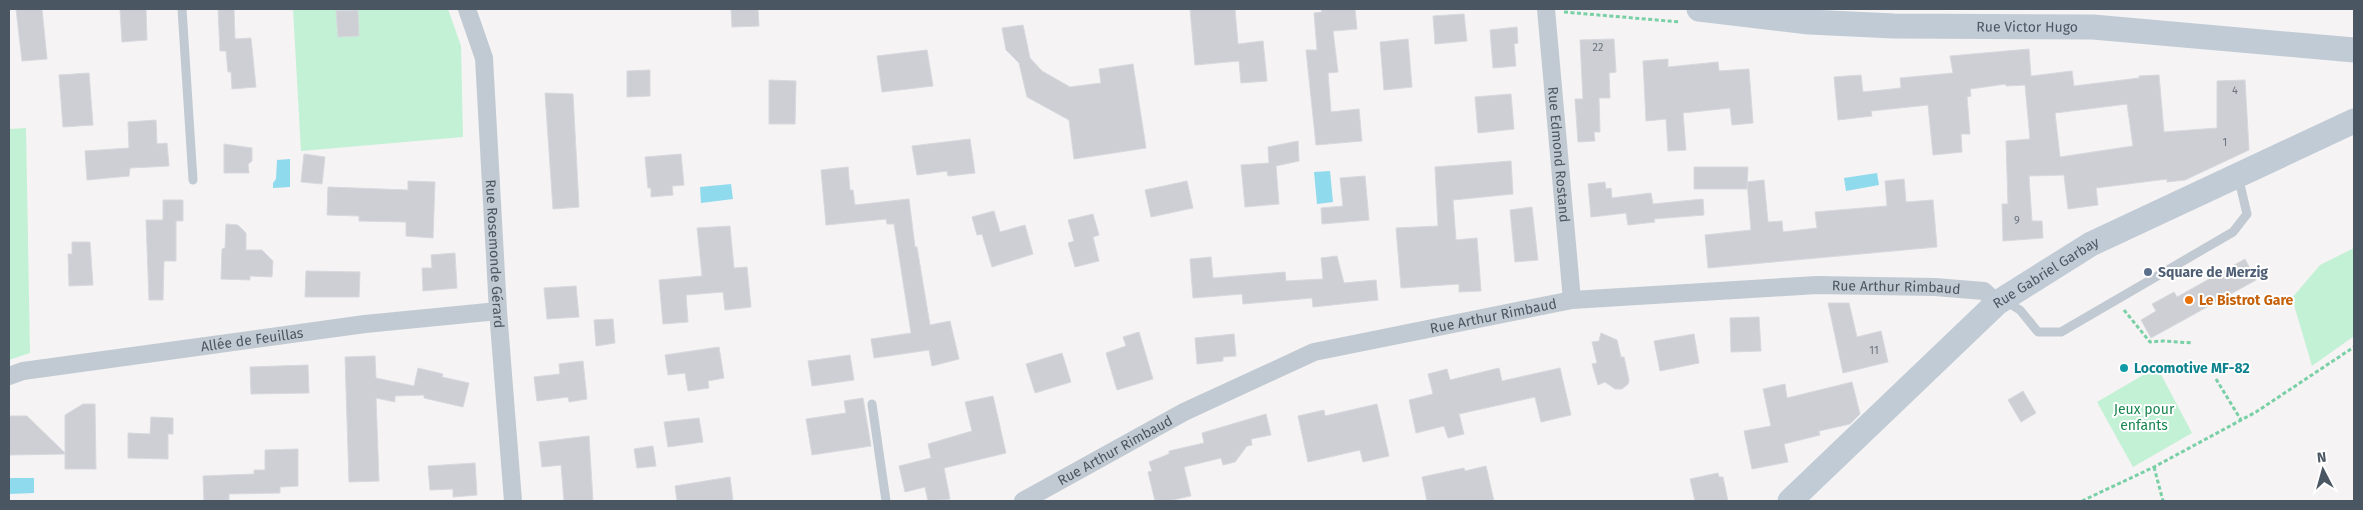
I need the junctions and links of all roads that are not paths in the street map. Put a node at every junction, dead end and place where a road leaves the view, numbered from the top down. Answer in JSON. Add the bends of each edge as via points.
{"nodes":[{"id":1,"x":182,"y":9,"type":"edge"},
{"id":2,"x":467,"y":9,"type":"edge"},
{"id":3,"x":1546,"y":9,"type":"edge"},
{"id":4,"x":1699,"y":9,"type":"edge"},
{"id":5,"x":2354,"y":50,"type":"edge"},
{"id":6,"x":2354,"y":121,"type":"edge"},
{"id":7,"x":2238,"y":176,"type":"junction"},
{"id":8,"x":193,"y":180,"type":"dead end"},
{"id":9,"x":1572,"y":300,"type":"junction"},
{"id":10,"x":2000,"y":302,"type":"junction"},
{"id":11,"x":498,"y":312,"type":"junction"},
{"id":12,"x":9,"y":376,"type":"edge"},
{"id":13,"x":872,"y":404,"type":"dead end"},
{"id":14,"x":513,"y":501,"type":"edge"},
{"id":15,"x":886,"y":501,"type":"edge"},
{"id":16,"x":1023,"y":501,"type":"edge"},
{"id":17,"x":1790,"y":501,"type":"edge"}],
"edges":[{"from":1,"to":8,"type":"lane"},
{"from":2,"to":11,"type":"street","name":"Rue Rosemonde Gérard","via":[[484,58]]},
{"from":3,"to":9,"type":"street","name":"Rue Edmond Rostand"},
{"from":4,"to":5,"type":"street","name":"Rue Victor Hugo","via":[[1808,22],[1894,26],[2093,27]]},
{"from":6,"to":7,"type":"street","name":"Rue Gabriel Garbay"},
{"from":7,"to":10,"type":"street","name":"Rue Gabriel Garbay","via":[[2092,244]]},
{"from":7,"to":10,"type":"lane","via":[[2247,214],[2233,232],[2061,332],[2038,332],[2020,310]]},
{"from":9,"to":10,"type":"street","name":"Rue Arthur Rimbaud","via":[[1817,285],[1935,287],[1984,292]]},
{"from":9,"to":16,"type":"street","name":"Rue Arthur Rimbaud","via":[[1314,352],[1184,412]]},
{"from":10,"to":17,"type":"street","name":"Rue Gabriel Garbay"},
{"from":11,"to":12,"type":"street","name":"Allée de Feuillas","via":[[366,324],[22,371]]},
{"from":11,"to":14,"type":"street","name":"Rue Rosemonde Gérard"},
{"from":13,"to":15,"type":"lane"}]}
